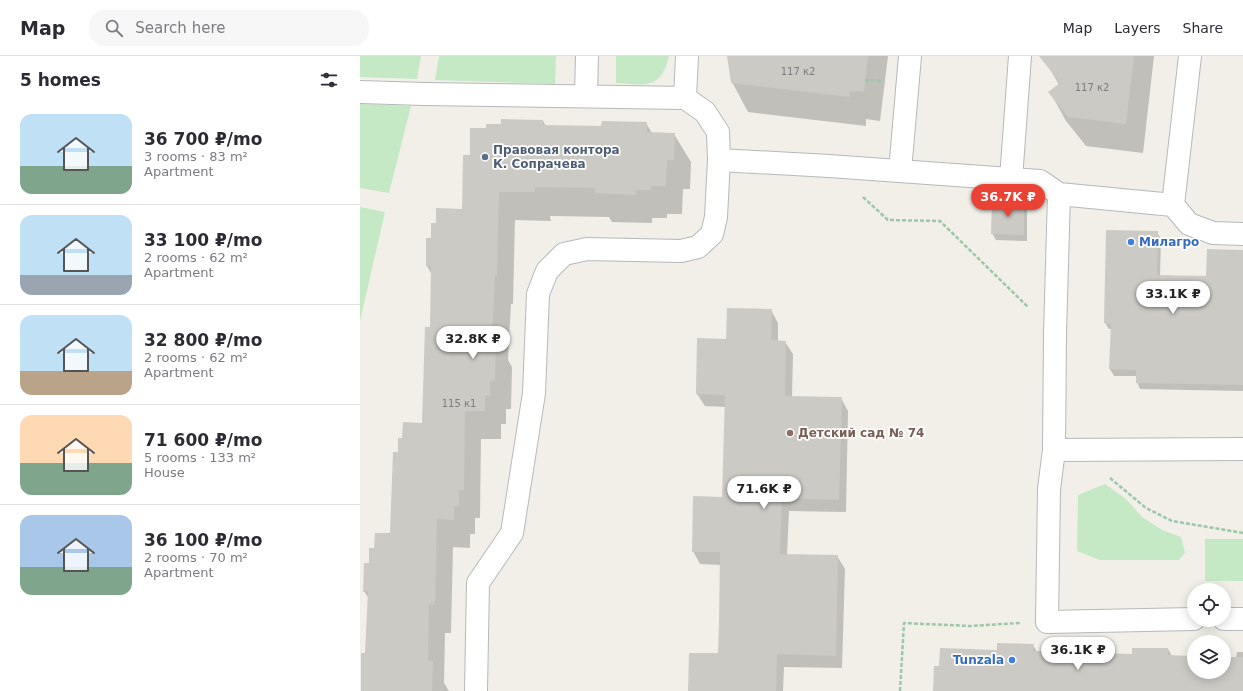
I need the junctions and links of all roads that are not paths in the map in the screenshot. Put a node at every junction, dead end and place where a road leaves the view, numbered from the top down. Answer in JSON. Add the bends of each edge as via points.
{"nodes":[{"id":1,"x":587,"y":56,"type":"edge"},
{"id":2,"x":687,"y":56,"type":"edge"},
{"id":3,"x":910,"y":56,"type":"edge"},
{"id":4,"x":1020,"y":56,"type":"edge"},
{"id":5,"x":1190,"y":56,"type":"edge"},
{"id":6,"x":360,"y":92,"type":"edge"},
{"id":7,"x":586,"y":96,"type":"junction"},
{"id":8,"x":685,"y":98,"type":"junction"},
{"id":9,"x":719,"y":160,"type":"junction"},
{"id":10,"x":900,"y":171,"type":"junction"},
{"id":11,"x":1011,"y":179,"type":"junction"},
{"id":12,"x":1059,"y":194,"type":"junction"},
{"id":13,"x":1173,"y":205,"type":"junction"},
{"id":14,"x":1243,"y":234,"type":"edge"},
{"id":15,"x":1243,"y":449,"type":"edge"},
{"id":16,"x":1054,"y":450,"type":"junction"},
{"id":17,"x":1187,"y":619,"type":"edge"},
{"id":18,"x":1231,"y":619,"type":"edge"},
{"id":19,"x":1243,"y":619,"type":"edge"},
{"id":20,"x":476,"y":691,"type":"edge"}],
"edges":[{"from":1,"to":7,"type":"lane"},
{"from":2,"to":8,"type":"lane"},
{"from":3,"to":10,"type":"lane"},
{"from":4,"to":11,"type":"lane"},
{"from":5,"to":13,"type":"lane"},
{"from":6,"to":7,"type":"lane"},
{"from":7,"to":8,"type":"lane"},
{"from":8,"to":9,"type":"lane","via":[[705,112],[718,132]]},
{"from":9,"to":10,"type":"lane"},
{"from":9,"to":20,"type":"lane","via":[[716,217],[712,234],[698,247],[681,251],[587,249],[564,254],[547,271],[538,294],[534,393],[512,533],[478,584]]},
{"from":10,"to":11,"type":"lane"},
{"from":11,"to":12,"type":"lane","via":[[1040,181]]},
{"from":12,"to":13,"type":"lane"},
{"from":12,"to":16,"type":"lane"},
{"from":13,"to":14,"type":"lane","via":[[1189,224],[1213,233]]},
{"from":15,"to":16,"type":"lane"},
{"from":16,"to":17,"type":"lane","via":[[1049,489],[1046,622]]},
{"from":18,"to":19,"type":"lane"}]}
